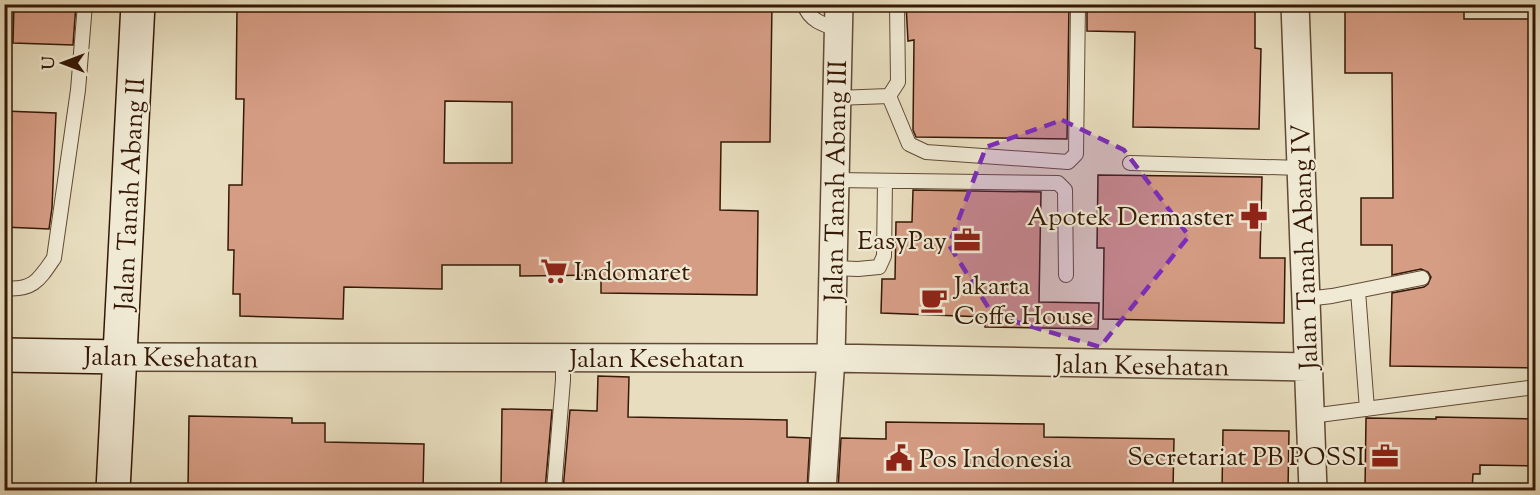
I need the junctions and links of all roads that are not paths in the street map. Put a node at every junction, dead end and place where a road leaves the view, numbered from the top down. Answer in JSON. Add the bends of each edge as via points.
{"nodes":[{"id":1,"x":85,"y":4,"type":"edge"},
{"id":2,"x":138,"y":4,"type":"edge"},
{"id":3,"x":804,"y":4,"type":"edge"},
{"id":4,"x":897,"y":4,"type":"edge"},
{"id":5,"x":1077,"y":4,"type":"edge"},
{"id":6,"x":1294,"y":4,"type":"edge"},
{"id":7,"x":838,"y":17,"type":"edge"},
{"id":8,"x":889,"y":96,"type":"junction"},
{"id":9,"x":836,"y":98,"type":"junction"},
{"id":10,"x":1130,"y":163,"type":"dead end"},
{"id":11,"x":1301,"y":168,"type":"junction"},
{"id":12,"x":835,"y":180,"type":"junction"},
{"id":13,"x":885,"y":181,"type":"junction"},
{"id":14,"x":833,"y":268,"type":"junction"},
{"id":15,"x":1066,"y":276,"type":"dead end"},
{"id":16,"x":1422,"y":278,"type":"dead end"},
{"id":17,"x":4,"y":288,"type":"edge"},
{"id":18,"x":1358,"y":291,"type":"junction"},
{"id":19,"x":1306,"y":299,"type":"junction"},
{"id":20,"x":4,"y":355,"type":"edge"},
{"id":21,"x":121,"y":357,"type":"junction"},
{"id":22,"x":563,"y":358,"type":"junction"},
{"id":23,"x":831,"y":358,"type":"junction"},
{"id":24,"x":1308,"y":368,"type":"junction"},
{"id":25,"x":1536,"y":387,"type":"edge"},
{"id":26,"x":1367,"y":409,"type":"junction"},
{"id":27,"x":1311,"y":416,"type":"junction"},
{"id":28,"x":113,"y":490,"type":"edge"},
{"id":29,"x":554,"y":490,"type":"edge"},
{"id":30,"x":822,"y":490,"type":"edge"},
{"id":31,"x":1313,"y":490,"type":"edge"}],
"edges":[{"from":1,"to":17,"type":"lane","via":[[78,90],[54,258],[38,282],[17,289]]},
{"from":2,"to":21,"type":"street","name":"Jalan Tanah Abang II"},
{"from":3,"to":7,"type":"lane","via":[[807,13],[822,25]]},
{"from":4,"to":8,"type":"lane","via":[[898,82]]},
{"from":5,"to":8,"type":"lane","via":[[1076,154],[1068,162],[926,152],[909,144]]},
{"from":6,"to":11,"type":"street","name":"Jalan Tanah Abang IV"},
{"from":7,"to":9,"type":"street","name":"Jalan Tanah Abang III"},
{"from":8,"to":9,"type":"lane"},
{"from":9,"to":12,"type":"street","name":"Jalan Tanah Abang III"},
{"from":10,"to":11,"type":"lane"},
{"from":11,"to":19,"type":"street","name":"Jalan Tanah Abang IV"},
{"from":12,"to":13,"type":"lane"},
{"from":12,"to":14,"type":"street","name":"Jalan Tanah Abang III"},
{"from":13,"to":14,"type":"lane","via":[[884,256],[879,267]]},
{"from":13,"to":15,"type":"lane","via":[[1058,183],[1065,190]]},
{"from":14,"to":23,"type":"street","name":"Jalan Tanah Abang III"},
{"from":16,"to":18,"type":"lane"},
{"from":18,"to":19,"type":"lane"},
{"from":18,"to":26,"type":"lane"},
{"from":19,"to":24,"type":"street","name":"Jalan Tanah Abang IV"},
{"from":20,"to":21,"type":"street","name":"Jalan Kesehatan"},
{"from":21,"to":22,"type":"street","name":"Jalan Kesehatan"},
{"from":21,"to":28,"type":"street","name":"Jalan Tanah Abang II"},
{"from":22,"to":23,"type":"street","name":"Jalan Kesehatan"},
{"from":22,"to":29,"type":"lane"},
{"from":23,"to":24,"type":"street","name":"Jalan Kesehatan"},
{"from":23,"to":30,"type":"street","name":"Jalan Tanah Abang III"},
{"from":24,"to":27,"type":"street","name":"Jalan Tanah Abang IV"},
{"from":25,"to":26,"type":"lane"},
{"from":26,"to":27,"type":"lane"},
{"from":27,"to":31,"type":"street","name":"Jalan Tanah Abang IV"}]}
